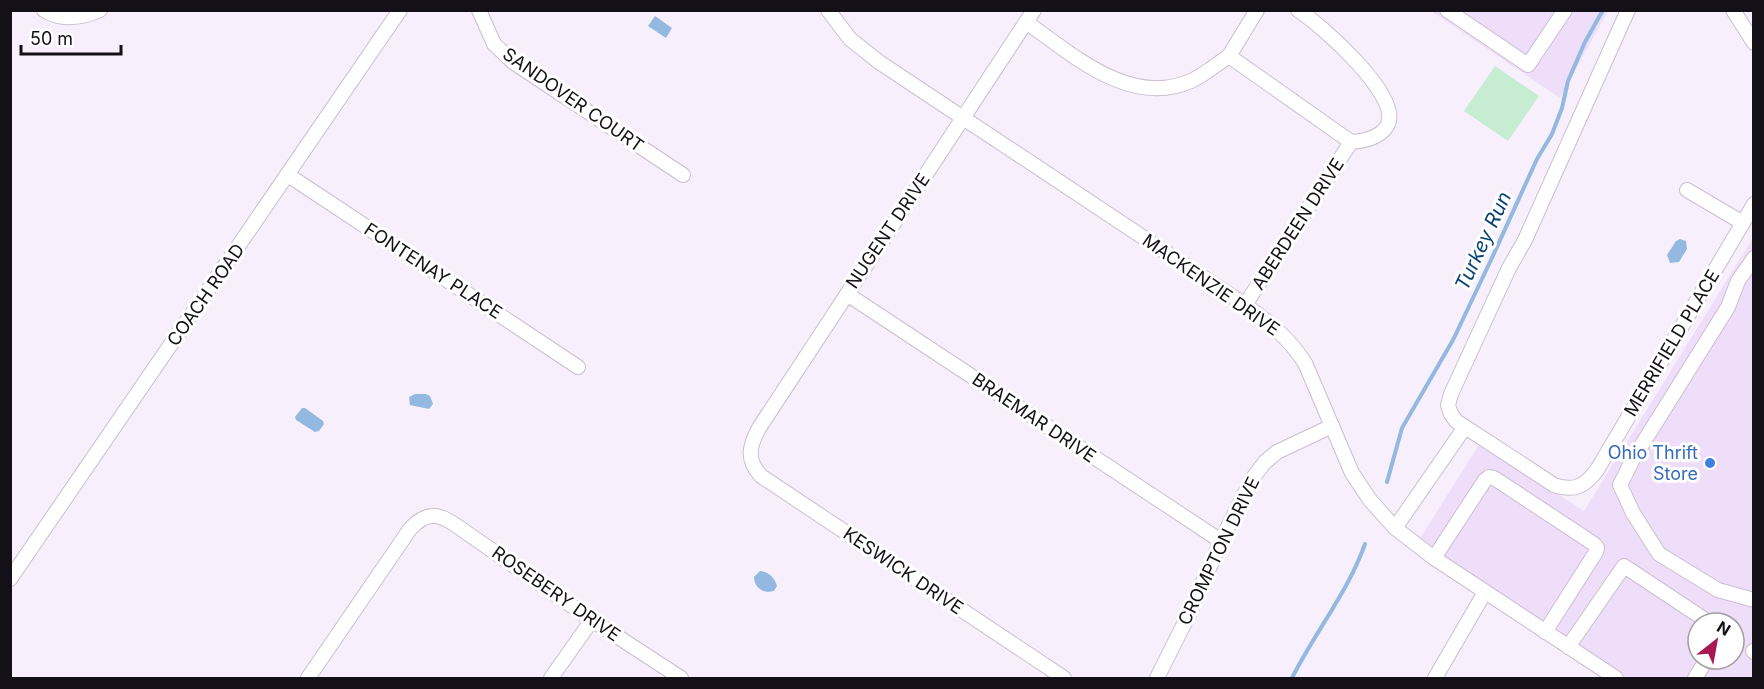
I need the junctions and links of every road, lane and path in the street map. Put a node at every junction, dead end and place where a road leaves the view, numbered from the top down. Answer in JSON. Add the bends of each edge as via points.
{"nodes":[{"id":1,"x":44,"y":10,"type":"edge"},
{"id":2,"x":100,"y":10,"type":"edge"},
{"id":3,"x":400,"y":10,"type":"edge"},
{"id":4,"x":479,"y":10,"type":"edge"},
{"id":5,"x":828,"y":10,"type":"edge"},
{"id":6,"x":1257,"y":10,"type":"edge"},
{"id":7,"x":1298,"y":10,"type":"edge"},
{"id":8,"x":1447,"y":10,"type":"edge"},
{"id":9,"x":1565,"y":10,"type":"edge"},
{"id":10,"x":1628,"y":10,"type":"edge"},
{"id":11,"x":1733,"y":10,"type":"edge"},
{"id":12,"x":1030,"y":16,"type":"edge"},
{"id":13,"x":1754,"y":43,"type":"edge"},
{"id":14,"x":1229,"y":56,"type":"junction"},
{"id":15,"x":964,"y":117,"type":"junction"},
{"id":16,"x":1351,"y":142,"type":"junction"},
{"id":17,"x":288,"y":175,"type":"junction"},
{"id":18,"x":683,"y":175,"type":"dead end"},
{"id":19,"x":1687,"y":190,"type":"dead end"},
{"id":20,"x":1754,"y":204,"type":"edge"},
{"id":21,"x":1743,"y":223,"type":"junction"},
{"id":22,"x":1754,"y":258,"type":"edge"},
{"id":23,"x":847,"y":294,"type":"junction"},
{"id":24,"x":1245,"y":305,"type":"junction"},
{"id":25,"x":578,"y":367,"type":"dead end"},
{"id":26,"x":1332,"y":426,"type":"junction"},
{"id":27,"x":1465,"y":427,"type":"junction"},
{"id":28,"x":750,"y":456,"type":"joint"},
{"id":29,"x":1395,"y":528,"type":"junction"},
{"id":30,"x":1221,"y":541,"type":"junction"},
{"id":31,"x":1434,"y":558,"type":"junction"},
{"id":32,"x":10,"y":579,"type":"edge"},
{"id":33,"x":1485,"y":592,"type":"junction"},
{"id":34,"x":1754,"y":600,"type":"edge"},
{"id":35,"x":1692,"y":611,"type":"edge"},
{"id":36,"x":592,"y":620,"type":"junction"},
{"id":37,"x":1545,"y":632,"type":"junction"},
{"id":38,"x":1568,"y":647,"type":"junction"},
{"id":39,"x":308,"y":678,"type":"edge"},
{"id":40,"x":551,"y":678,"type":"edge"},
{"id":41,"x":681,"y":678,"type":"edge"},
{"id":42,"x":1064,"y":678,"type":"edge"},
{"id":43,"x":1157,"y":678,"type":"edge"},
{"id":44,"x":1435,"y":678,"type":"edge"},
{"id":45,"x":1616,"y":678,"type":"edge"}],
"edges":[{"from":1,"to":2,"type":"street","via":[[78,18]]},
{"from":3,"to":17,"type":"street","name":"COACH ROAD"},
{"from":4,"to":18,"type":"street","name":"SANDOVER COURT","via":[[494,44],[513,62]]},
{"from":5,"to":15,"type":"street","name":"MACKENZIE DRIVE","via":[[850,39],[865,51]]},
{"from":6,"to":14,"type":"street"},
{"from":7,"to":16,"type":"street","name":"ABERDEEN DRIVE","via":[[1334,38],[1374,82],[1388,108],[1388,123],[1383,129],[1371,138]]},
{"from":8,"to":9,"type":"street","via":[[1528,65]]},
{"from":10,"to":27,"type":"street","name":"MERRIFIELD PLACE","via":[[1451,394],[1451,414]]},
{"from":11,"to":13,"type":"street"},
{"from":12,"to":14,"type":"street","via":[[1096,71],[1143,88],[1190,81]]},
{"from":12,"to":15,"type":"street","name":"NUGENT DRIVE"},
{"from":14,"to":16,"type":"street","name":"ABERDEEN DRIVE"},
{"from":15,"to":23,"type":"street","name":"NUGENT DRIVE"},
{"from":15,"to":24,"type":"street","name":"MACKENZIE DRIVE"},
{"from":16,"to":24,"type":"street","name":"ABERDEEN DRIVE"},
{"from":17,"to":25,"type":"street","name":"FONTENAY PLACE"},
{"from":17,"to":32,"type":"street","name":"COACH ROAD"},
{"from":19,"to":21,"type":"street"},
{"from":20,"to":21,"type":"street","name":"MERRIFIELD PLACE"},
{"from":21,"to":27,"type":"street","name":"MERRIFIELD PLACE","via":[[1586,483],[1570,489],[1554,485]]},
{"from":22,"to":34,"type":"street","via":[[1620,485],[1659,554],[1718,590]]},
{"from":23,"to":28,"type":"street","name":"NUGENT DRIVE","via":[[759,428]]},
{"from":23,"to":30,"type":"street","name":"BRAEMAR DRIVE"},
{"from":24,"to":26,"type":"street","name":"MACKENZIE DRIVE","via":[[1278,329],[1297,351]]},
{"from":26,"to":29,"type":"street","name":"MACKENZIE DRIVE","via":[[1363,491]]},
{"from":26,"to":30,"type":"street","name":"CROMPTON DRIVE","via":[[1291,444],[1264,462],[1244,492]]},
{"from":27,"to":29,"type":"street"},
{"from":28,"to":42,"type":"street","name":"KESWICK DRIVE","via":[[761,476]]},
{"from":29,"to":31,"type":"street","name":"MACKENZIE DRIVE"},
{"from":30,"to":43,"type":"street","name":"CROMPTON DRIVE"},
{"from":31,"to":33,"type":"street","name":"MACKENZIE DRIVE"},
{"from":31,"to":37,"type":"street","via":[[1489,477],[1594,544],[1596,552]]},
{"from":33,"to":37,"type":"street","name":"MACKENZIE DRIVE"},
{"from":33,"to":44,"type":"street"},
{"from":35,"to":38,"type":"street","via":[[1624,566]]},
{"from":36,"to":39,"type":"street","name":"ROSEBERY DRIVE","via":[[451,522],[429,515],[410,529]]},
{"from":36,"to":40,"type":"street"},
{"from":36,"to":41,"type":"street","name":"ROSEBERY DRIVE"},
{"from":37,"to":38,"type":"street","name":"MACKENZIE DRIVE"},
{"from":38,"to":45,"type":"street","name":"MACKENZIE DRIVE"}]}
